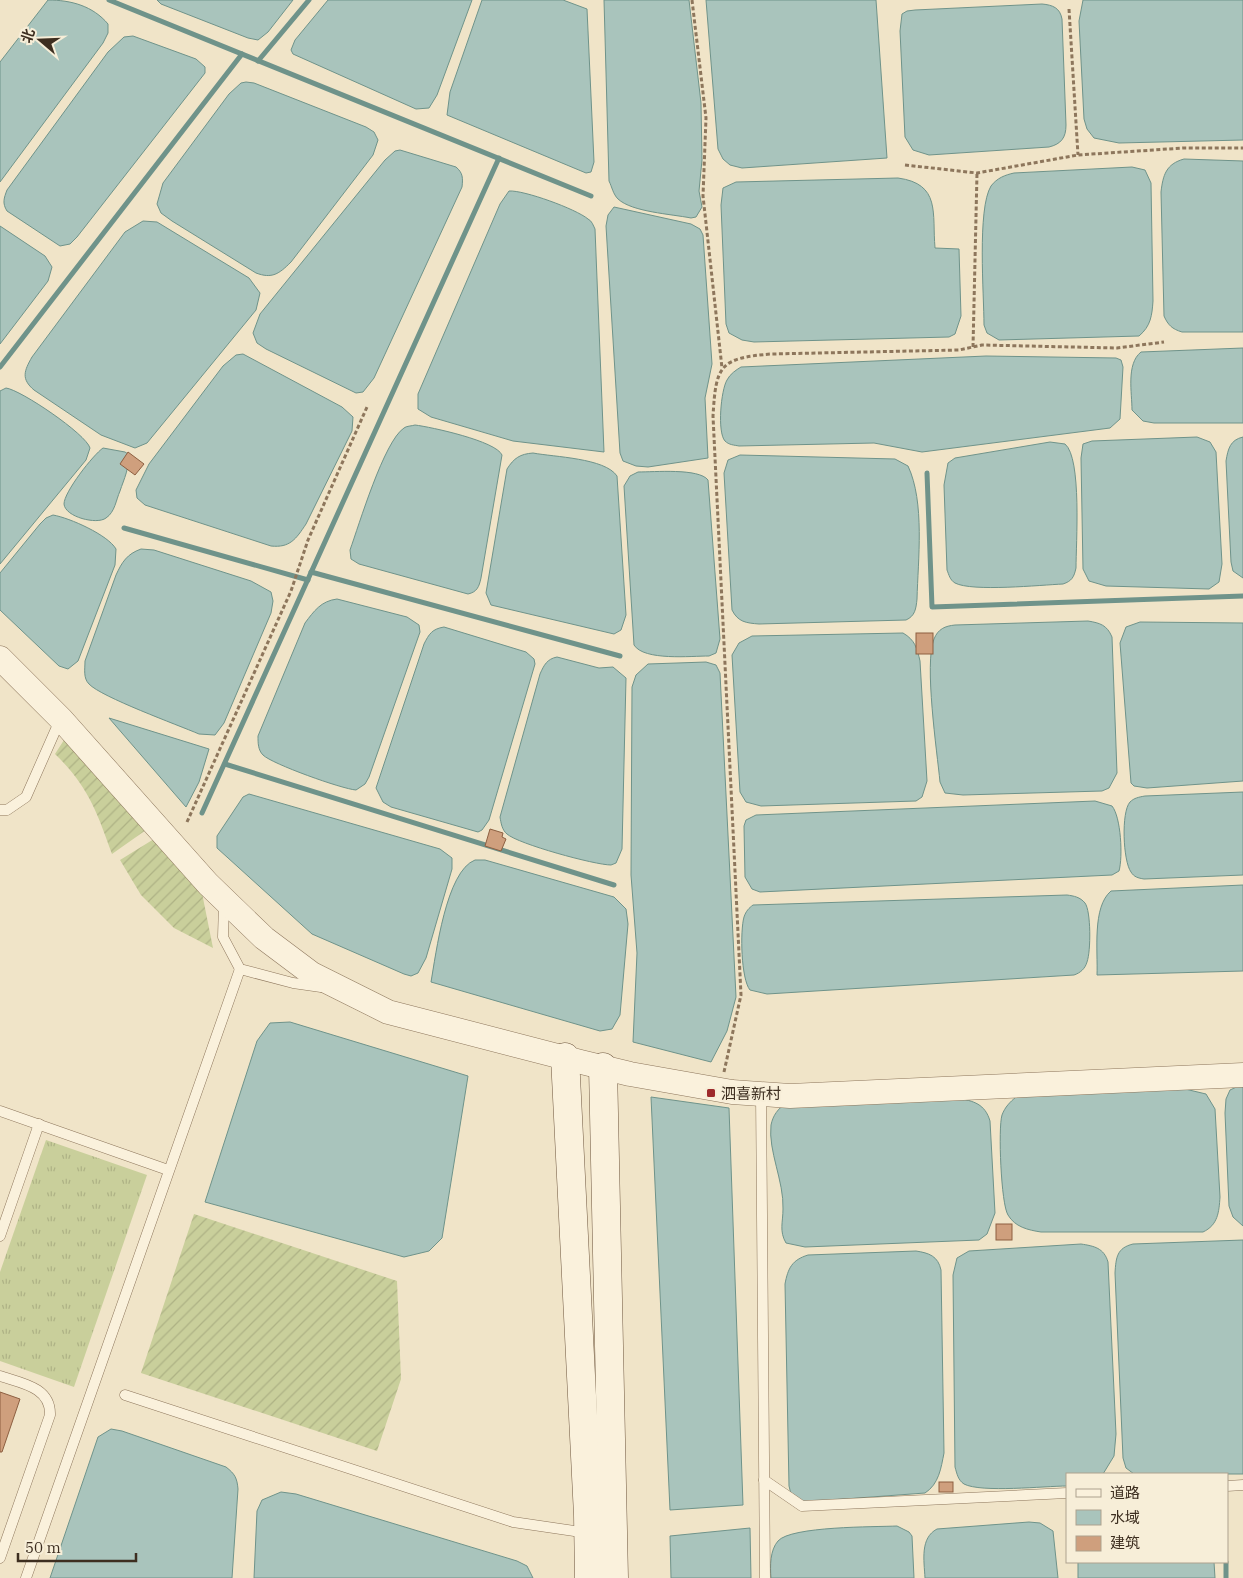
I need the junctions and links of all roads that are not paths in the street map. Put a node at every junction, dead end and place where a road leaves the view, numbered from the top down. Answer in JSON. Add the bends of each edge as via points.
{"nodes":[{"id":1,"x":0,"y":658,"type":"edge"},
{"id":2,"x":61,"y":719,"type":"junction"},
{"id":3,"x":0,"y":810,"type":"edge"},
{"id":4,"x":224,"y":900,"type":"junction"},
{"id":5,"x":240,"y":969,"type":"junction"},
{"id":6,"x":344,"y":990,"type":"junction"},
{"id":7,"x":565,"y":1058,"type":"junction"},
{"id":8,"x":603,"y":1067,"type":"junction"},
{"id":9,"x":1243,"y":1075,"type":"edge"},
{"id":10,"x":761,"y":1094,"type":"junction"},
{"id":11,"x":0,"y":1111,"type":"edge"},
{"id":12,"x":39,"y":1124,"type":"junction"},
{"id":13,"x":168,"y":1170,"type":"junction"},
{"id":14,"x":0,"y":1236,"type":"edge"},
{"id":15,"x":0,"y":1376,"type":"edge"},
{"id":16,"x":125,"y":1395,"type":"dead end"},
{"id":17,"x":764,"y":1480,"type":"junction"},
{"id":18,"x":1243,"y":1485,"type":"edge"},
{"id":19,"x":1228,"y":1486,"type":"edge"},
{"id":20,"x":1066,"y":1494,"type":"edge"},
{"id":21,"x":588,"y":1533,"type":"junction"},
{"id":22,"x":3,"y":1537,"type":"edge"},
{"id":23,"x":0,"y":1558,"type":"edge"},
{"id":24,"x":26,"y":1578,"type":"edge"},
{"id":25,"x":589,"y":1578,"type":"edge"},
{"id":26,"x":614,"y":1578,"type":"edge"},
{"id":27,"x":765,"y":1578,"type":"edge"}],
"edges":[{"from":1,"to":2,"type":"street"},
{"from":2,"to":3,"type":"lane","via":[[26,797],[7,810]]},
{"from":2,"to":4,"type":"street"},
{"from":4,"to":5,"type":"lane","via":[[222,937]]},
{"from":4,"to":6,"type":"street","via":[[264,938],[298,964]]},
{"from":5,"to":6,"type":"lane","via":[[293,983]]},
{"from":5,"to":13,"type":"lane"},
{"from":6,"to":7,"type":"street","via":[[388,1012]]},
{"from":7,"to":8,"type":"street"},
{"from":7,"to":21,"type":"main road"},
{"from":8,"to":10,"type":"street","via":[[720,1090]]},
{"from":8,"to":26,"type":"main road"},
{"from":9,"to":10,"type":"street","via":[[790,1096]]},
{"from":10,"to":17,"type":"lane"},
{"from":11,"to":12,"type":"lane"},
{"from":12,"to":13,"type":"lane"},
{"from":12,"to":14,"type":"lane"},
{"from":13,"to":24,"type":"lane"},
{"from":15,"to":22,"type":"lane","via":[[42,1392],[50,1406],[50,1414]]},
{"from":16,"to":21,"type":"lane","via":[[513,1522]]},
{"from":17,"to":20,"type":"lane","via":[[802,1506]]},
{"from":17,"to":27,"type":"lane"},
{"from":18,"to":19,"type":"lane"},
{"from":21,"to":25,"type":"main road"},
{"from":22,"to":23,"type":"lane"}]}
